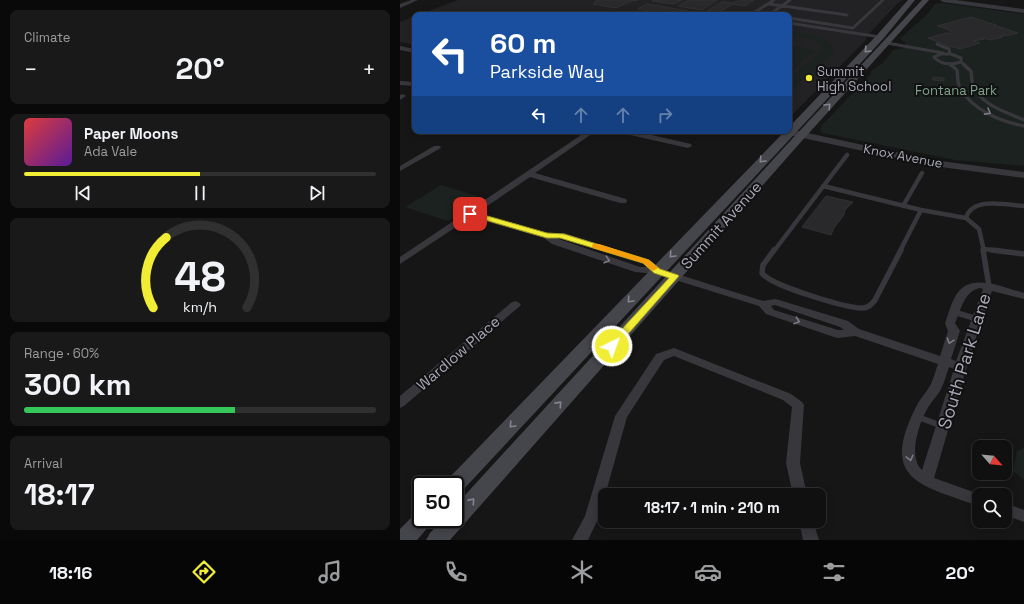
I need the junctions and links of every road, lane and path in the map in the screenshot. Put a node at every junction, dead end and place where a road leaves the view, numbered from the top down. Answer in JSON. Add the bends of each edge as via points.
{"nodes":[{"id":1,"x":416,"y":0,"type":"edge"},
{"id":2,"x":774,"y":0,"type":"edge"},
{"id":3,"x":790,"y":0,"type":"edge"},
{"id":4,"x":883,"y":0,"type":"edge"},
{"id":5,"x":912,"y":0,"type":"edge"},
{"id":6,"x":926,"y":0,"type":"edge"},
{"id":7,"x":943,"y":0,"type":"edge"},
{"id":8,"x":768,"y":4,"type":"junction"},
{"id":9,"x":400,"y":6,"type":"edge"},
{"id":10,"x":782,"y":6,"type":"junction"},
{"id":11,"x":1024,"y":11,"type":"edge"},
{"id":12,"x":755,"y":12,"type":"edge"},
{"id":13,"x":774,"y":12,"type":"edge"},
{"id":14,"x":847,"y":15,"type":"dead end"},
{"id":15,"x":792,"y":18,"type":"edge"},
{"id":16,"x":792,"y":23,"type":"edge"},
{"id":17,"x":836,"y":25,"type":"junction"},
{"id":18,"x":831,"y":29,"type":"junction"},
{"id":19,"x":883,"y":40,"type":"junction"},
{"id":20,"x":937,"y":44,"type":"dead end"},
{"id":21,"x":400,"y":48,"type":"edge"},
{"id":22,"x":919,"y":48,"type":"junction"},
{"id":23,"x":412,"y":50,"type":"edge"},
{"id":24,"x":946,"y":54,"type":"junction"},
{"id":25,"x":950,"y":54,"type":"junction"},
{"id":26,"x":935,"y":56,"type":"junction"},
{"id":27,"x":961,"y":62,"type":"junction"},
{"id":28,"x":948,"y":64,"type":"junction"},
{"id":29,"x":400,"y":84,"type":"edge"},
{"id":30,"x":412,"y":84,"type":"edge"},
{"id":31,"x":1024,"y":120,"type":"edge"},
{"id":32,"x":792,"y":126,"type":"edge"},
{"id":33,"x":1024,"y":126,"type":"edge"},
{"id":34,"x":792,"y":133,"type":"edge"},
{"id":35,"x":588,"y":134,"type":"edge"},
{"id":36,"x":637,"y":134,"type":"edge"},
{"id":37,"x":784,"y":134,"type":"edge"},
{"id":38,"x":802,"y":135,"type":"junction"},
{"id":39,"x":688,"y":146,"type":"dead end"},
{"id":40,"x":437,"y":148,"type":"dead end"},
{"id":41,"x":847,"y":155,"type":"dead end"},
{"id":42,"x":400,"y":169,"type":"edge"},
{"id":43,"x":922,"y":173,"type":"dead end"},
{"id":44,"x":529,"y":174,"type":"junction"},
{"id":45,"x":1024,"y":175,"type":"edge"},
{"id":46,"x":824,"y":186,"type":"junction"},
{"id":47,"x":623,"y":200,"type":"dead end"},
{"id":48,"x":903,"y":206,"type":"junction"},
{"id":49,"x":1024,"y":206,"type":"edge"},
{"id":50,"x":921,"y":210,"type":"junction"},
{"id":51,"x":470,"y":214,"type":"junction"},
{"id":52,"x":966,"y":218,"type":"junction"},
{"id":53,"x":547,"y":236,"type":"junction"},
{"id":54,"x":590,"y":244,"type":"junction"},
{"id":55,"x":984,"y":249,"type":"junction"},
{"id":56,"x":582,"y":252,"type":"junction"},
{"id":57,"x":1024,"y":254,"type":"edge"},
{"id":58,"x":400,"y":262,"type":"edge"},
{"id":59,"x":657,"y":271,"type":"junction"},
{"id":60,"x":675,"y":276,"type":"junction"},
{"id":61,"x":989,"y":286,"type":"junction"},
{"id":62,"x":1024,"y":296,"type":"edge"},
{"id":63,"x":516,"y":304,"type":"dead end"},
{"id":64,"x":954,"y":312,"type":"junction"},
{"id":65,"x":977,"y":319,"type":"junction"},
{"id":66,"x":944,"y":362,"type":"junction"},
{"id":67,"x":961,"y":367,"type":"junction"},
{"id":68,"x":400,"y":403,"type":"edge"},
{"id":69,"x":918,"y":417,"type":"junction"},
{"id":70,"x":943,"y":426,"type":"junction"},
{"id":71,"x":463,"y":476,"type":"edge"},
{"id":72,"x":926,"y":480,"type":"junction"},
{"id":73,"x":600,"y":488,"type":"edge"},
{"id":74,"x":798,"y":488,"type":"edge"},
{"id":75,"x":598,"y":496,"type":"edge"},
{"id":76,"x":972,"y":497,"type":"edge"},
{"id":77,"x":1012,"y":512,"type":"edge"},
{"id":78,"x":1024,"y":516,"type":"edge"},
{"id":79,"x":414,"y":528,"type":"edge"},
{"id":80,"x":808,"y":528,"type":"edge"},
{"id":81,"x":403,"y":540,"type":"edge"},
{"id":82,"x":437,"y":540,"type":"edge"},
{"id":83,"x":580,"y":540,"type":"edge"},
{"id":84,"x":811,"y":540,"type":"edge"}],
"edges":[{"from":1,"to":9,"type":"street"},
{"from":2,"to":8,"type":"lane"},
{"from":3,"to":10,"type":"lane"},
{"from":4,"to":17,"type":"lane","via":[[853,28]]},
{"from":5,"to":19,"type":"main road","name":"Summit Avenue"},
{"from":6,"to":19,"type":"main road","name":"Summit Avenue"},
{"from":7,"to":11,"type":"street"},
{"from":8,"to":10,"type":"lane"},
{"from":8,"to":12,"type":"lane"},
{"from":10,"to":13,"type":"lane"},
{"from":10,"to":14,"type":"lane"},
{"from":15,"to":17,"type":"lane"},
{"from":16,"to":18,"type":"lane"},
{"from":17,"to":18,"type":"lane"},
{"from":18,"to":19,"type":"lane"},
{"from":19,"to":22,"type":"lane"},
{"from":19,"to":32,"type":"main road","name":"Summit Avenue","one_way":true},
{"from":38,"to":19,"type":"main road","name":"Summit Avenue","one_way":true},
{"from":20,"to":25,"type":"lane","via":[[949,49]]},
{"from":21,"to":23,"type":"street"},
{"from":22,"to":24,"type":"lane"},
{"from":22,"to":26,"type":"lane"},
{"from":24,"to":25,"type":"lane"},
{"from":24,"to":26,"type":"lane"},
{"from":25,"to":27,"type":"lane","via":[[959,57]]},
{"from":26,"to":28,"type":"lane","via":[[934,59]]},
{"from":27,"to":28,"type":"lane"},
{"from":27,"to":31,"type":"lane","via":[[971,72],[973,86],[981,97],[995,108]]},
{"from":28,"to":33,"type":"lane","one_way":true,"via":[[957,70],[959,86],[970,100],[996,116]]},
{"from":29,"to":30,"type":"street"},
{"from":34,"to":38,"type":"street","name":"Knox Avenue"},
{"from":35,"to":44,"type":"street"},
{"from":36,"to":39,"type":"street"},
{"from":37,"to":59,"type":"main road","name":"Summit Avenue","one_way":true},
{"from":38,"to":45,"type":"street","name":"Knox Avenue","via":[[967,169]]},
{"from":38,"to":60,"type":"main road","name":"Summit Avenue"},
{"from":40,"to":42,"type":"street"},
{"from":41,"to":46,"type":"lane"},
{"from":43,"to":48,"type":"lane"},
{"from":44,"to":47,"type":"street"},
{"from":44,"to":51,"type":"street"},
{"from":46,"to":48,"type":"lane"},
{"from":46,"to":50,"type":"lane","via":[[763,265],[762,273],[766,278],[790,288],[854,308],[867,308],[872,304]]},
{"from":48,"to":50,"type":"lane"},
{"from":49,"to":52,"type":"lane","via":[[983,204],[973,207]]},
{"from":50,"to":52,"type":"lane"},
{"from":51,"to":53,"type":"street"},
{"from":51,"to":58,"type":"street"},
{"from":52,"to":55,"type":"lane","via":[[979,230]]},
{"from":53,"to":54,"type":"street","via":[[561,235]]},
{"from":53,"to":56,"type":"street","via":[[555,242]]},
{"from":54,"to":56,"type":"street"},
{"from":54,"to":59,"type":"street","via":[[646,262]]},
{"from":55,"to":57,"type":"lane"},
{"from":55,"to":61,"type":"lane"},
{"from":56,"to":59,"type":"street","one_way":true,"via":[[639,270]]},
{"from":59,"to":60,"type":"street"},
{"from":59,"to":71,"type":"main road","name":"Summit Avenue","one_way":true},
{"from":60,"to":66,"type":"street","via":[[763,304],[770,312],[838,334],[855,332]]},
{"from":82,"to":60,"type":"main road","name":"Summit Avenue","one_way":true},
{"from":61,"to":62,"type":"street"},
{"from":61,"to":64,"type":"street","name":"South Park Lane","via":[[973,286],[965,290]]},
{"from":61,"to":65,"type":"street","name":"South Park Lane"},
{"from":63,"to":68,"type":"street","name":"Wardlow Place"},
{"from":64,"to":65,"type":"lane"},
{"from":64,"to":66,"type":"street","name":"South Park Lane","one_way":true,"via":[[950,323],[954,331]]},
{"from":65,"to":67,"type":"street","name":"South Park Lane"},
{"from":66,"to":67,"type":"street"},
{"from":66,"to":69,"type":"street","name":"South Park Lane","via":[[935,389],[921,407]]},
{"from":67,"to":70,"type":"street","name":"South Park Lane"},
{"from":69,"to":70,"type":"lane"},
{"from":69,"to":72,"type":"street","name":"South Park Lane","one_way":true,"via":[[908,447],[909,461],[914,471]]},
{"from":70,"to":72,"type":"street","name":"South Park Lane"},
{"from":72,"to":76,"type":"street"},
{"from":73,"to":74,"type":"street","via":[[621,416],[660,357],[674,352],[787,396],[798,405],[793,463]]},
{"from":75,"to":83,"type":"street","via":[[592,517]]},
{"from":77,"to":78,"type":"street"},
{"from":79,"to":81,"type":"main road"},
{"from":80,"to":84,"type":"street"}]}
